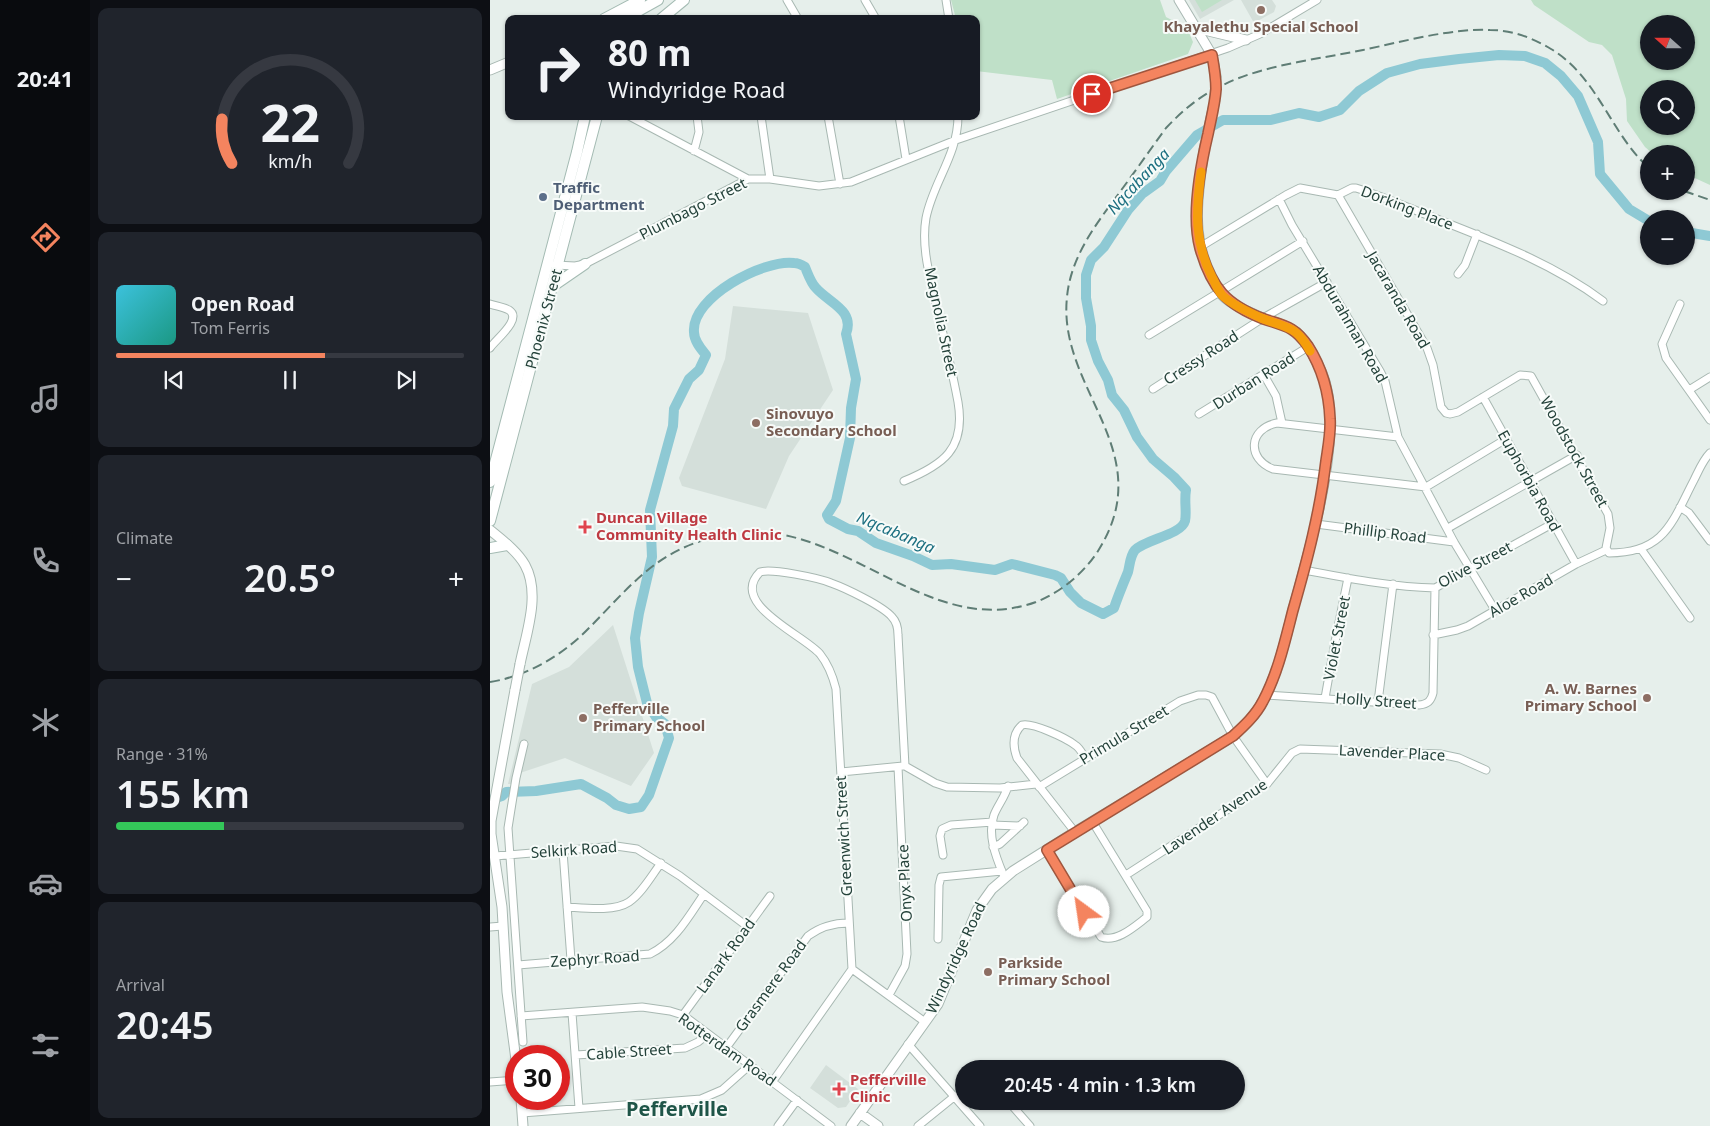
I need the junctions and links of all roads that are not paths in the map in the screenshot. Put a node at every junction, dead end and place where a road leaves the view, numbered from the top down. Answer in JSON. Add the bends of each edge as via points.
{"nodes":[{"id":1,"x":642,"y":0,"type":"edge"},
{"id":2,"x":658,"y":0,"type":"edge"},
{"id":3,"x":684,"y":0,"type":"edge"},
{"id":4,"x":787,"y":0,"type":"edge"},
{"id":5,"x":865,"y":0,"type":"edge"},
{"id":6,"x":946,"y":0,"type":"edge"},
{"id":7,"x":1178,"y":0,"type":"edge"},
{"id":8,"x":1317,"y":0,"type":"edge"},
{"id":9,"x":612,"y":15,"type":"edge"},
{"id":10,"x":622,"y":15,"type":"edge"},
{"id":11,"x":624,"y":15,"type":"edge"},
{"id":12,"x":666,"y":15,"type":"edge"},
{"id":13,"x":796,"y":15,"type":"edge"},
{"id":14,"x":874,"y":15,"type":"edge"},
{"id":15,"x":949,"y":15,"type":"edge"},
{"id":16,"x":1196,"y":28,"type":"junction"},
{"id":17,"x":1246,"y":40,"type":"junction"},
{"id":18,"x":1212,"y":55,"type":"junction"},
{"id":19,"x":505,"y":64,"type":"edge"},
{"id":20,"x":490,"y":70,"type":"edge"},
{"id":21,"x":584,"y":120,"type":"edge"},
{"id":22,"x":596,"y":120,"type":"edge"},
{"id":23,"x":636,"y":120,"type":"edge"},
{"id":24,"x":698,"y":120,"type":"edge"},
{"id":25,"x":762,"y":120,"type":"edge"},
{"id":26,"x":829,"y":120,"type":"edge"},
{"id":27,"x":900,"y":120,"type":"edge"},
{"id":28,"x":958,"y":120,"type":"edge"},
{"id":29,"x":956,"y":140,"type":"junction"},
{"id":30,"x":694,"y":151,"type":"junction"},
{"id":31,"x":906,"y":159,"type":"junction"},
{"id":32,"x":748,"y":179,"type":"junction"},
{"id":33,"x":770,"y":179,"type":"junction"},
{"id":34,"x":840,"y":184,"type":"junction"},
{"id":35,"x":1338,"y":195,"type":"junction"},
{"id":36,"x":1278,"y":199,"type":"junction"},
{"id":37,"x":1477,"y":234,"type":"junction"},
{"id":38,"x":1303,"y":241,"type":"junction"},
{"id":39,"x":1200,"y":248,"type":"junction"},
{"id":40,"x":547,"y":264,"type":"junction"},
{"id":41,"x":585,"y":264,"type":"junction"},
{"id":42,"x":558,"y":265,"type":"junction"},
{"id":43,"x":1458,"y":274,"type":"dead end"},
{"id":44,"x":1326,"y":282,"type":"junction"},
{"id":45,"x":553,"y":286,"type":"junction"},
{"id":46,"x":1219,"y":291,"type":"junction"},
{"id":47,"x":1603,"y":301,"type":"dead end"},
{"id":48,"x":490,"y":304,"type":"edge"},
{"id":49,"x":1680,"y":304,"type":"dead end"},
{"id":50,"x":1263,"y":318,"type":"junction"},
{"id":51,"x":1150,"y":335,"type":"dead end"},
{"id":52,"x":1308,"y":347,"type":"junction"},
{"id":53,"x":490,"y":348,"type":"edge"},
{"id":54,"x":1264,"y":375,"type":"junction"},
{"id":55,"x":1710,"y":377,"type":"edge"},
{"id":56,"x":1153,"y":389,"type":"dead end"},
{"id":57,"x":1689,"y":390,"type":"junction"},
{"id":58,"x":1483,"y":397,"type":"junction"},
{"id":59,"x":1199,"y":414,"type":"dead end"},
{"id":60,"x":1710,"y":418,"type":"edge"},
{"id":61,"x":1282,"y":423,"type":"junction"},
{"id":62,"x":1330,"y":429,"type":"junction"},
{"id":63,"x":1398,"y":437,"type":"junction"},
{"id":64,"x":1506,"y":439,"type":"junction"},
{"id":65,"x":1710,"y":452,"type":"edge"},
{"id":66,"x":1577,"y":455,"type":"junction"},
{"id":67,"x":1324,"y":476,"type":"junction"},
{"id":68,"x":904,"y":481,"type":"dead end"},
{"id":69,"x":490,"y":482,"type":"edge"},
{"id":70,"x":1529,"y":482,"type":"junction"},
{"id":71,"x":1426,"y":487,"type":"junction"},
{"id":72,"x":1680,"y":507,"type":"junction"},
{"id":73,"x":490,"y":521,"type":"edge"},
{"id":74,"x":1316,"y":524,"type":"junction"},
{"id":75,"x":1552,"y":524,"type":"junction"},
{"id":76,"x":1448,"y":528,"type":"junction"},
{"id":77,"x":490,"y":530,"type":"edge"},
{"id":78,"x":1454,"y":542,"type":"junction"},
{"id":79,"x":1710,"y":542,"type":"edge"},
{"id":80,"x":507,"y":544,"type":"junction"},
{"id":81,"x":490,"y":548,"type":"edge"},
{"id":82,"x":1641,"y":549,"type":"junction"},
{"id":83,"x":1607,"y":552,"type":"junction"},
{"id":84,"x":1576,"y":564,"type":"junction"},
{"id":85,"x":1470,"y":569,"type":"junction"},
{"id":86,"x":1304,"y":570,"type":"junction"},
{"id":87,"x":1348,"y":578,"type":"junction"},
{"id":88,"x":1393,"y":584,"type":"junction"},
{"id":89,"x":1435,"y":588,"type":"junction"},
{"id":90,"x":756,"y":600,"type":"joint"},
{"id":91,"x":1495,"y":610,"type":"junction"},
{"id":92,"x":1690,"y":618,"type":"dead end"},
{"id":93,"x":1433,"y":635,"type":"junction"},
{"id":94,"x":1266,"y":695,"type":"junction"},
{"id":95,"x":1325,"y":698,"type":"junction"},
{"id":96,"x":1378,"y":702,"type":"junction"},
{"id":97,"x":1233,"y":736,"type":"junction"},
{"id":98,"x":524,"y":744,"type":"dead end"},
{"id":99,"x":1296,"y":750,"type":"joint"},
{"id":100,"x":1085,"y":758,"type":"junction"},
{"id":101,"x":902,"y":766,"type":"junction"},
{"id":102,"x":1486,"y":770,"type":"dead end"},
{"id":103,"x":841,"y":772,"type":"junction"},
{"id":104,"x":1267,"y":784,"type":"junction"},
{"id":105,"x":1038,"y":785,"type":"junction"},
{"id":106,"x":1008,"y":786,"type":"junction"},
{"id":107,"x":1092,"y":821,"type":"junction"},
{"id":108,"x":992,"y":823,"type":"junction"},
{"id":109,"x":1075,"y":832,"type":"junction"},
{"id":110,"x":491,"y":834,"type":"edge"},
{"id":111,"x":994,"y":847,"type":"junction"},
{"id":112,"x":1047,"y":850,"type":"junction"},
{"id":113,"x":563,"y":851,"type":"junction"},
{"id":114,"x":510,"y":855,"type":"junction"},
{"id":115,"x":943,"y":855,"type":"dead end"},
{"id":116,"x":495,"y":856,"type":"junction"},
{"id":117,"x":661,"y":863,"type":"junction"},
{"id":118,"x":1003,"y":874,"type":"junction"},
{"id":119,"x":1126,"y":875,"type":"junction"},
{"id":120,"x":494,"y":881,"type":"edge"},
{"id":121,"x":704,"y":894,"type":"junction"},
{"id":122,"x":770,"y":896,"type":"dead end"},
{"id":123,"x":567,"y":907,"type":"junction"},
{"id":124,"x":849,"y":924,"type":"junction"},
{"id":125,"x":503,"y":926,"type":"junction"},
{"id":126,"x":748,"y":926,"type":"junction"},
{"id":127,"x":490,"y":927,"type":"edge"},
{"id":128,"x":938,"y":939,"type":"dead end"},
{"id":129,"x":571,"y":960,"type":"junction"},
{"id":130,"x":518,"y":964,"type":"junction"},
{"id":131,"x":852,"y":970,"type":"junction"},
{"id":132,"x":889,"y":995,"type":"junction"},
{"id":133,"x":572,"y":1013,"type":"junction"},
{"id":134,"x":683,"y":1015,"type":"junction"},
{"id":135,"x":521,"y":1016,"type":"junction"},
{"id":136,"x":925,"y":1022,"type":"junction"},
{"id":137,"x":708,"y":1034,"type":"junction"},
{"id":138,"x":523,"y":1042,"type":"dead end"},
{"id":139,"x":908,"y":1044,"type":"junction"},
{"id":140,"x":514,"y":1045,"type":"edge"},
{"id":141,"x":726,"y":1048,"type":"junction"},
{"id":142,"x":576,"y":1055,"type":"junction"},
{"id":143,"x":750,"y":1066,"type":"junction"},
{"id":144,"x":505,"y":1081,"type":"edge"},
{"id":145,"x":773,"y":1081,"type":"junction"},
{"id":146,"x":490,"y":1082,"type":"edge"},
{"id":147,"x":955,"y":1096,"type":"joint"},
{"id":148,"x":797,"y":1100,"type":"junction"},
{"id":149,"x":579,"y":1108,"type":"junction"},
{"id":150,"x":522,"y":1110,"type":"edge"},
{"id":151,"x":967,"y":1110,"type":"edge"},
{"id":152,"x":1016,"y":1110,"type":"edge"},
{"id":153,"x":522,"y":1113,"type":"junction"},
{"id":154,"x":860,"y":1113,"type":"junction"},
{"id":155,"x":523,"y":1126,"type":"edge"},
{"id":156,"x":778,"y":1126,"type":"edge"},
{"id":157,"x":832,"y":1126,"type":"edge"},
{"id":158,"x":851,"y":1126,"type":"edge"},
{"id":159,"x":878,"y":1126,"type":"edge"},
{"id":160,"x":918,"y":1126,"type":"edge"},
{"id":161,"x":980,"y":1126,"type":"edge"},
{"id":162,"x":1030,"y":1126,"type":"edge"}],
"edges":[{"from":1,"to":9,"type":"main road"},
{"from":1,"to":10,"type":"main road"},
{"from":2,"to":11,"type":"main road"},
{"from":3,"to":12,"type":"main road"},
{"from":4,"to":13,"type":"street"},
{"from":5,"to":14,"type":"street"},
{"from":6,"to":15,"type":"street"},
{"from":7,"to":16,"type":"street","name":"Windyridge Road"},
{"from":8,"to":17,"type":"street","name":"Plumbago Street"},
{"from":16,"to":17,"type":"street"},
{"from":16,"to":18,"type":"street","name":"Windyridge Road"},
{"from":17,"to":18,"type":"street","name":"Plumbago Street"},
{"from":18,"to":29,"type":"street","name":"Plumbago Street"},
{"from":18,"to":39,"type":"street","name":"Windyridge Road","bridge":true,"via":[[1216,76],[1215,100],[1204,150],[1197,207]]},
{"from":19,"to":20,"type":"street"},
{"from":21,"to":40,"type":"main road","name":"Phoenix Street"},
{"from":22,"to":42,"type":"main road","name":"Phoenix Street"},
{"from":23,"to":30,"type":"street"},
{"from":24,"to":30,"type":"street","via":[[699,132]]},
{"from":25,"to":33,"type":"street"},
{"from":26,"to":34,"type":"street"},
{"from":27,"to":31,"type":"street"},
{"from":28,"to":29,"type":"street","name":"Magnolia Street"},
{"from":29,"to":31,"type":"street","name":"Plumbago Street"},
{"from":29,"to":68,"type":"street","name":"Magnolia Street","via":[[929,206],[924,232],[930,278],[960,412],[959,432],[940,463]]},
{"from":30,"to":32,"type":"street"},
{"from":31,"to":34,"type":"street","name":"Plumbago Street"},
{"from":32,"to":33,"type":"street","name":"Plumbago Street"},
{"from":32,"to":41,"type":"street","name":"Plumbago Street"},
{"from":33,"to":34,"type":"street","name":"Plumbago Street","via":[[819,186]]},
{"from":35,"to":36,"type":"street","via":[[1300,188]]},
{"from":35,"to":37,"type":"street","name":"Dorking Place","via":[[1356,188]]},
{"from":35,"to":58,"type":"street","name":"Jacaranda Road","via":[[1427,348],[1438,400],[1444,411],[1450,414],[1458,412]]},
{"from":36,"to":38,"type":"street","name":"Abdurahman Road"},
{"from":36,"to":39,"type":"street"},
{"from":37,"to":43,"type":"street"},
{"from":37,"to":47,"type":"street","name":"Dorking Place","via":[[1563,276]]},
{"from":38,"to":44,"type":"street","name":"Abdurahman Road"},
{"from":38,"to":46,"type":"street"},
{"from":39,"to":46,"type":"street","name":"Windyridge Road"},
{"from":40,"to":42,"type":"street","name":"Plumbago Street"},
{"from":40,"to":69,"type":"main road","name":"Phoenix Street"},
{"from":41,"to":42,"type":"street","name":"Plumbago Street"},
{"from":41,"to":45,"type":"main road"},
{"from":42,"to":45,"type":"main road","name":"Phoenix Street"},
{"from":44,"to":50,"type":"street","name":"Cressy Road"},
{"from":44,"to":63,"type":"street","name":"Abdurahman Road","via":[[1380,371]]},
{"from":45,"to":73,"type":"main road","name":"Phoenix Street"},
{"from":46,"to":50,"type":"street","name":"Windyridge Road","via":[[1236,305]]},
{"from":46,"to":51,"type":"street"},
{"from":48,"to":53,"type":"street","via":[[508,310],[513,318]]},
{"from":49,"to":57,"type":"street","via":[[1662,344],[1666,358]]},
{"from":50,"to":52,"type":"street","name":"Windyridge Road","via":[[1297,332]]},
{"from":50,"to":56,"type":"street","name":"Cressy Road"},
{"from":52,"to":54,"type":"street","name":"Durban Road"},
{"from":52,"to":62,"type":"street","name":"Windyridge Road","via":[[1326,384]]},
{"from":54,"to":59,"type":"street","name":"Durban Road"},
{"from":54,"to":61,"type":"street","via":[[1276,396]]},
{"from":55,"to":57,"type":"street"},
{"from":57,"to":60,"type":"street"},
{"from":58,"to":64,"type":"street","name":"Euphorbia Road"},
{"from":58,"to":66,"type":"street","name":"Woodstock Street","via":[[1520,375],[1531,376]]},
{"from":61,"to":62,"type":"street"},
{"from":61,"to":67,"type":"street","via":[[1269,425],[1258,434],[1255,449],[1259,459],[1266,467]]},
{"from":62,"to":63,"type":"street"},
{"from":62,"to":67,"type":"street","name":"Windyridge Road"},
{"from":63,"to":71,"type":"street","name":"Abdurahman Road"},
{"from":64,"to":70,"type":"street","name":"Euphorbia Road"},
{"from":64,"to":71,"type":"street"},
{"from":65,"to":72,"type":"street"},
{"from":66,"to":70,"type":"street"},
{"from":66,"to":83,"type":"street","name":"Woodstock Street","via":[[1608,514]]},
{"from":67,"to":71,"type":"street"},
{"from":67,"to":74,"type":"street","name":"Windyridge Road"},
{"from":70,"to":75,"type":"street","name":"Euphorbia Road"},
{"from":70,"to":76,"type":"street"},
{"from":71,"to":76,"type":"street","name":"Abdurahman Road"},
{"from":72,"to":79,"type":"street","via":[[1689,513]]},
{"from":72,"to":82,"type":"street","via":[[1666,531]]},
{"from":74,"to":78,"type":"street","name":"Phillip Road"},
{"from":74,"to":86,"type":"street","name":"Windyridge Road"},
{"from":75,"to":84,"type":"street","name":"Euphorbia Road"},
{"from":75,"to":85,"type":"street","name":"Olive Street"},
{"from":76,"to":78,"type":"street","name":"Abdurahman Road"},
{"from":77,"to":80,"type":"street"},
{"from":78,"to":85,"type":"street","name":"Abdurahman Road"},
{"from":80,"to":81,"type":"main road"},
{"from":80,"to":110,"type":"street","bridge":true,"via":[[526,567],[531,585],[531,605],[497,783]]},
{"from":82,"to":83,"type":"street","name":"Aloe Road"},
{"from":82,"to":92,"type":"street"},
{"from":83,"to":84,"type":"street","name":"Aloe Road"},
{"from":84,"to":91,"type":"street","name":"Aloe Road"},
{"from":85,"to":89,"type":"street","name":"Olive Street"},
{"from":85,"to":91,"type":"street","name":"Abdurahman Road"},
{"from":86,"to":87,"type":"street","name":"Olive Street"},
{"from":86,"to":94,"type":"street","name":"Windyridge Road","via":[[1278,666]]},
{"from":87,"to":88,"type":"street","name":"Olive Street"},
{"from":87,"to":95,"type":"street","name":"Violet Street"},
{"from":88,"to":89,"type":"street","name":"Olive Street"},
{"from":88,"to":96,"type":"street"},
{"from":89,"to":93,"type":"street","name":"Holly Street"},
{"from":90,"to":101,"type":"street","name":"Onyx Place","via":[[752,591],[753,581],[760,572],[772,570],[830,582],[893,618],[898,627],[903,705]]},
{"from":90,"to":103,"type":"street","name":"Greenwich Street","via":[[765,613],[812,647],[830,671],[838,702]]},
{"from":91,"to":93,"type":"street","name":"Aloe Road","via":[[1458,630]]},
{"from":93,"to":96,"type":"street","name":"Holly Street","via":[[1433,693],[1430,701],[1419,705]]},
{"from":94,"to":95,"type":"street","name":"Holly Street"},
{"from":94,"to":97,"type":"street","name":"Windyridge Road","via":[[1256,712]]},
{"from":95,"to":96,"type":"street","name":"Holly Street"},
{"from":97,"to":100,"type":"street","name":"Primula Street","via":[[1212,697],[1198,695],[1180,701]]},
{"from":97,"to":104,"type":"street"},
{"from":97,"to":107,"type":"street","name":"Windyridge Road"},
{"from":98,"to":114,"type":"street","via":[[508,828]]},
{"from":99,"to":102,"type":"street","name":"Lavender Place","via":[[1440,754]]},
{"from":99,"to":104,"type":"street","name":"Lavender Avenue"},
{"from":100,"to":105,"type":"street","name":"Primula Street"},
{"from":100,"to":105,"type":"street","via":[[1075,745],[1064,738],[1030,724],[1022,725],[1015,736],[1015,752],[1021,766]]},
{"from":101,"to":103,"type":"street"},
{"from":101,"to":106,"type":"street","via":[[947,787]]},
{"from":101,"to":132,"type":"street","name":"Onyx Place","via":[[907,954],[905,966]]},
{"from":103,"to":124,"type":"street","name":"Greenwich Street"},
{"from":104,"to":119,"type":"street","name":"Lavender Avenue"},
{"from":105,"to":106,"type":"street"},
{"from":105,"to":109,"type":"street"},
{"from":106,"to":108,"type":"street"},
{"from":107,"to":109,"type":"street","name":"Windyridge Road"},
{"from":107,"to":119,"type":"street"},
{"from":108,"to":111,"type":"street"},
{"from":108,"to":111,"type":"street","via":[[1022,824]]},
{"from":108,"to":115,"type":"street","via":[[942,829]]},
{"from":109,"to":112,"type":"street","name":"Windyridge Road"},
{"from":110,"to":116,"type":"street"},
{"from":111,"to":118,"type":"street"},
{"from":112,"to":118,"type":"street","name":"Windyridge Road"},
{"from":112,"to":119,"type":"street","via":[[1100,936],[1117,937],[1147,917]]},
{"from":113,"to":114,"type":"street","name":"Selkirk Road"},
{"from":113,"to":117,"type":"street","name":"Selkirk Road","via":[[623,846]]},
{"from":113,"to":123,"type":"street"},
{"from":114,"to":116,"type":"street","name":"Selkirk Road"},
{"from":114,"to":130,"type":"street"},
{"from":116,"to":120,"type":"street"},
{"from":117,"to":121,"type":"street","name":"Selkirk Road"},
{"from":117,"to":123,"type":"street","via":[[635,897],[622,905]]},
{"from":118,"to":128,"type":"street","via":[[941,877]]},
{"from":118,"to":136,"type":"street","name":"Windyridge Road","via":[[977,910],[943,994]]},
{"from":120,"to":125,"type":"street"},
{"from":121,"to":126,"type":"street","name":"Selkirk Road"},
{"from":121,"to":129,"type":"street","name":"Zephyr Road","via":[[674,936],[657,950],[642,956]]},
{"from":122,"to":126,"type":"street","name":"Lanark Road"},
{"from":123,"to":129,"type":"street"},
{"from":124,"to":131,"type":"street","name":"Greenwich Street"},
{"from":124,"to":141,"type":"street","name":"Grasmere Road","via":[[833,924],[808,936]]},
{"from":125,"to":127,"type":"street"},
{"from":125,"to":140,"type":"street"},
{"from":126,"to":134,"type":"street","name":"Lanark Road"},
{"from":129,"to":130,"type":"street","name":"Zephyr Road"},
{"from":130,"to":135,"type":"street"},
{"from":131,"to":132,"type":"street"},
{"from":131,"to":145,"type":"street"},
{"from":132,"to":136,"type":"street"},
{"from":133,"to":134,"type":"street","name":"Rotterdam Road","via":[[642,1008]]},
{"from":133,"to":135,"type":"street","name":"Rotterdam Road"},
{"from":133,"to":142,"type":"street"},
{"from":134,"to":137,"type":"street","name":"Rotterdam Road"},
{"from":135,"to":138,"type":"street"},
{"from":136,"to":139,"type":"street","name":"Windyridge Road"},
{"from":137,"to":141,"type":"street","name":"Rotterdam Road"},
{"from":137,"to":142,"type":"street","name":"Cable Street","via":[[678,1049]]},
{"from":139,"to":147,"type":"street"},
{"from":139,"to":154,"type":"street","name":"Windyridge Road"},
{"from":141,"to":143,"type":"street","name":"Rotterdam Road"},
{"from":142,"to":149,"type":"street"},
{"from":143,"to":145,"type":"street","name":"Rotterdam Road"},
{"from":143,"to":149,"type":"street","via":[[722,1090],[701,1099]]},
{"from":144,"to":146,"type":"street"},
{"from":145,"to":148,"type":"street","name":"Rotterdam Road"},
{"from":147,"to":160,"type":"street"},
{"from":148,"to":156,"type":"street"},
{"from":148,"to":157,"type":"street","name":"Rotterdam Road"},
{"from":149,"to":153,"type":"street"},
{"from":150,"to":153,"type":"street"},
{"from":151,"to":161,"type":"street"},
{"from":152,"to":162,"type":"street"},
{"from":153,"to":155,"type":"street"},
{"from":154,"to":158,"type":"street","name":"Windyridge Road"},
{"from":154,"to":159,"type":"street"}]}
